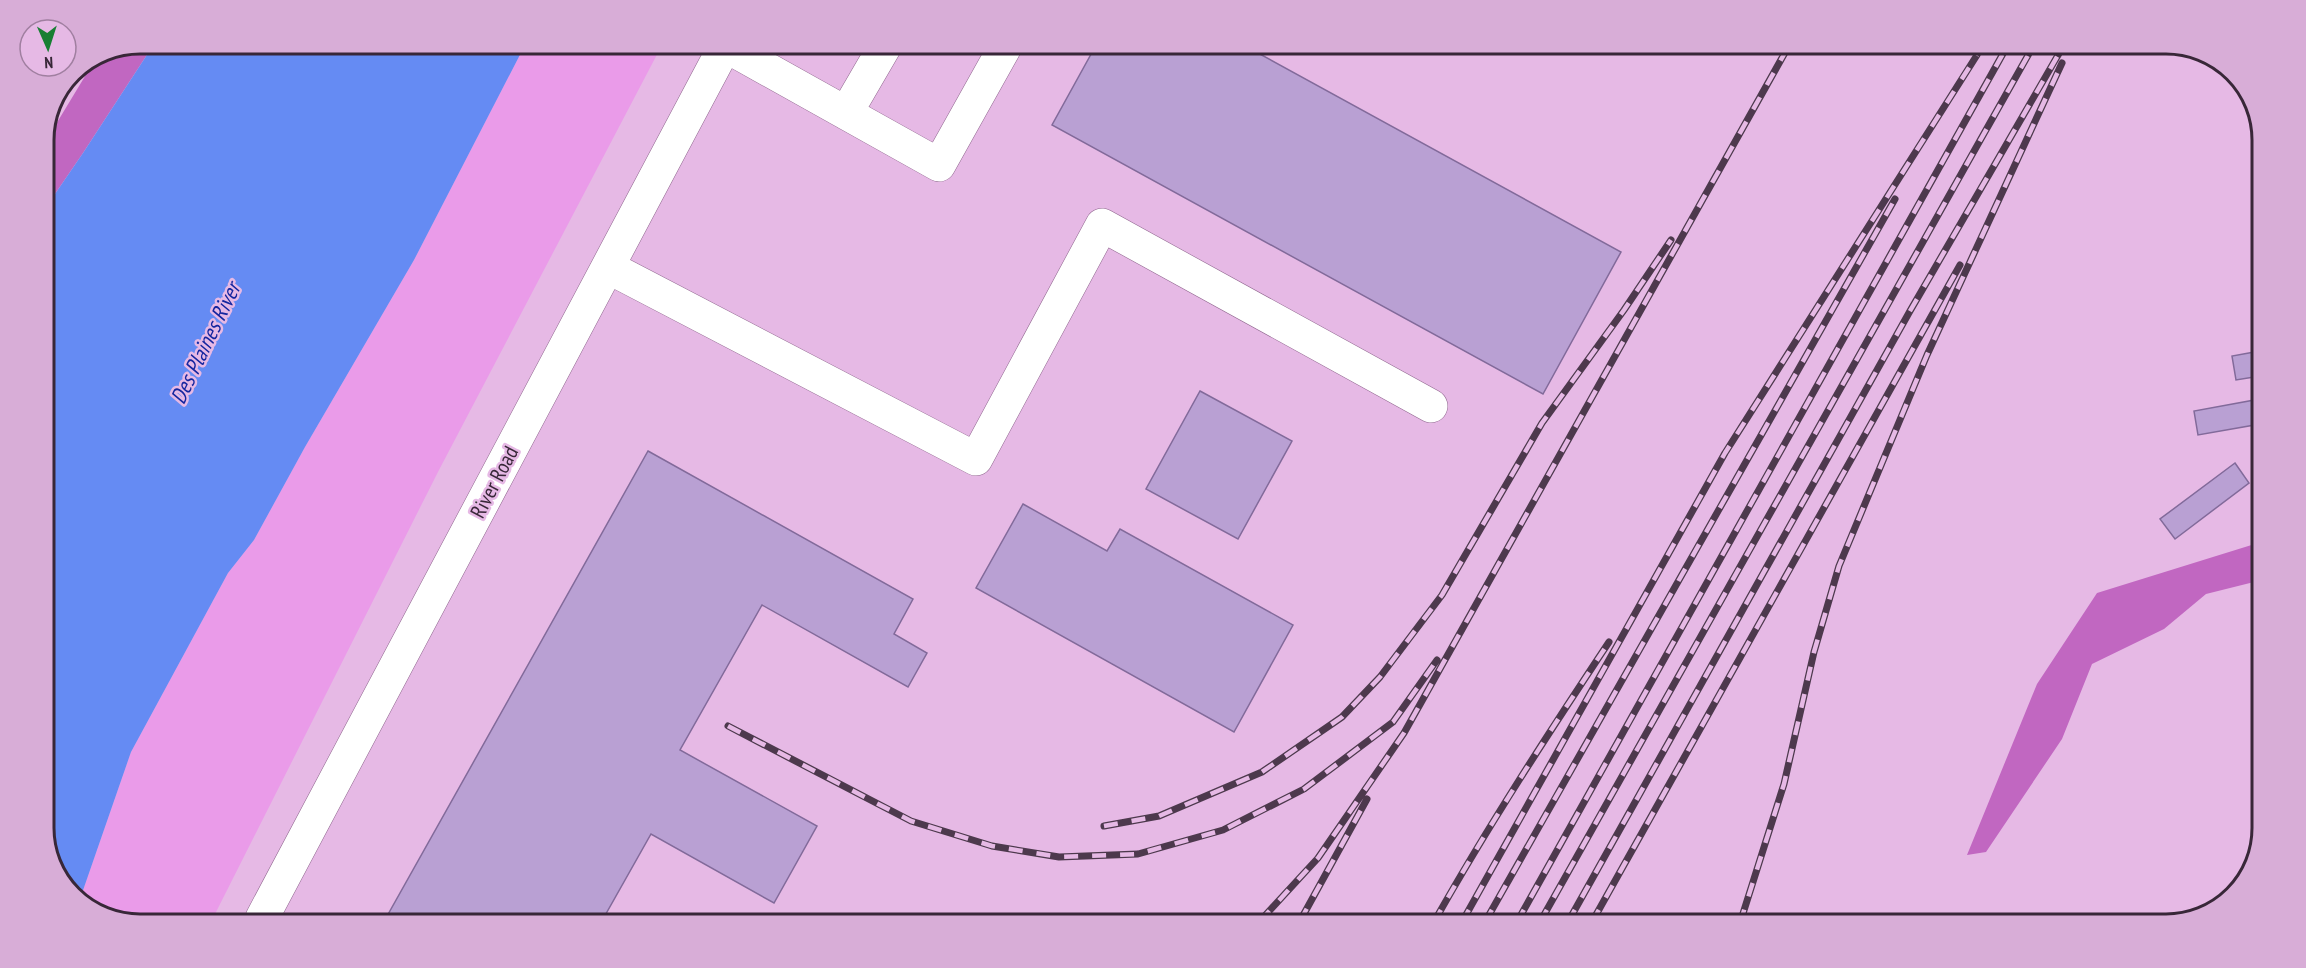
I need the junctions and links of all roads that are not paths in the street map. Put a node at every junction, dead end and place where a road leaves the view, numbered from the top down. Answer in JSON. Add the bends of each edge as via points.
{"nodes":[{"id":1,"x":721,"y":54,"type":"edge"},
{"id":2,"x":739,"y":54,"type":"edge"},
{"id":3,"x":880,"y":54,"type":"edge"},
{"id":4,"x":1001,"y":54,"type":"edge"},
{"id":5,"x":846,"y":113,"type":"junction"},
{"id":6,"x":608,"y":267,"type":"junction"},
{"id":7,"x":1431,"y":406,"type":"dead end"},
{"id":8,"x":264,"y":914,"type":"edge"}],
"edges":[{"from":1,"to":6,"type":"street","name":"River Road"},
{"from":2,"to":5,"type":"street"},
{"from":3,"to":5,"type":"street"},
{"from":4,"to":5,"type":"street","via":[[939,165]]},
{"from":6,"to":7,"type":"street","via":[[976,459],[1102,225]]},
{"from":6,"to":8,"type":"street","name":"River Road"}]}
